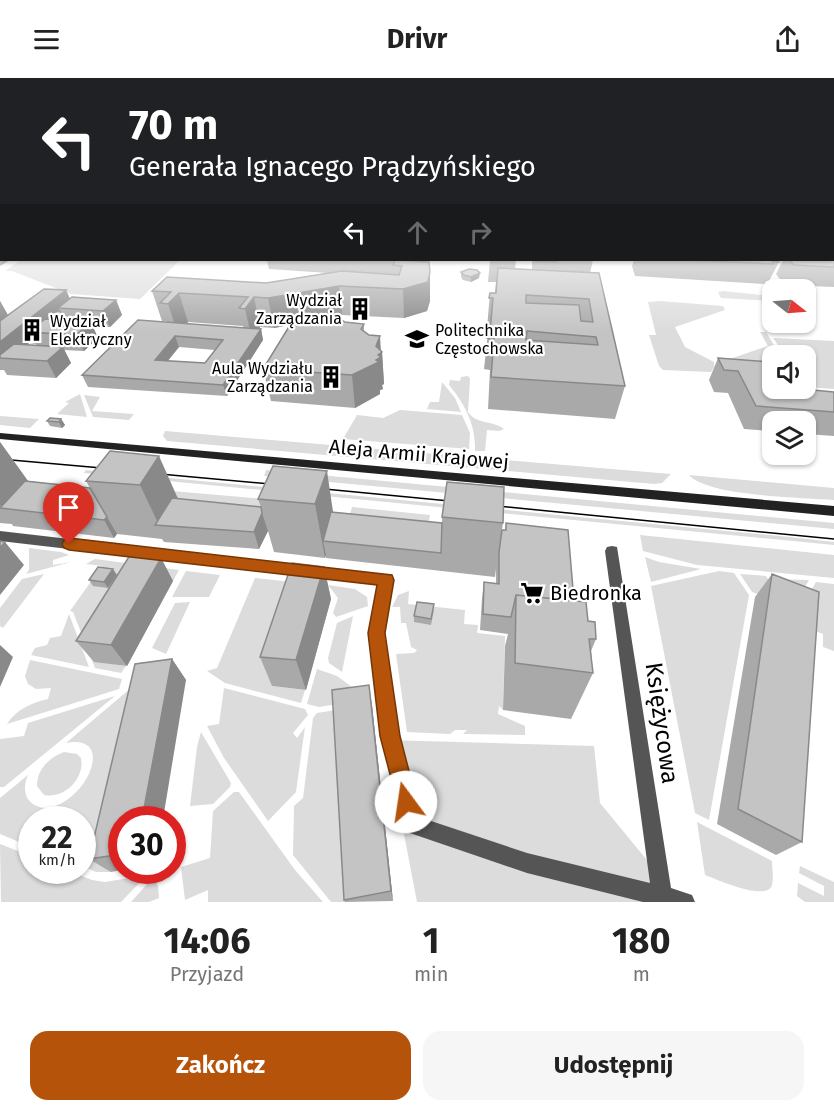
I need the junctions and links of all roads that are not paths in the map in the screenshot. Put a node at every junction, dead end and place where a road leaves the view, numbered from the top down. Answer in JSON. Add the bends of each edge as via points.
{"nodes":[{"id":1,"x":0,"y":436,"type":"edge"},
{"id":2,"x":834,"y":512,"type":"edge"},
{"id":3,"x":0,"y":536,"type":"edge"},
{"id":4,"x":612,"y":551,"type":"dead end"},
{"id":5,"x":663,"y":899,"type":"edge"},
{"id":6,"x":685,"y":902,"type":"edge"}],
"edges":[{"from":1,"to":2,"type":"main road","name":"Aleja Armii Krajowej"},
{"from":3,"to":5,"type":"street","via":[[387,580],[376,633],[390,736],[411,824],[527,863]]},
{"from":4,"to":5,"type":"street","name":"Księżycowa"},
{"from":5,"to":6,"type":"street"}]}
